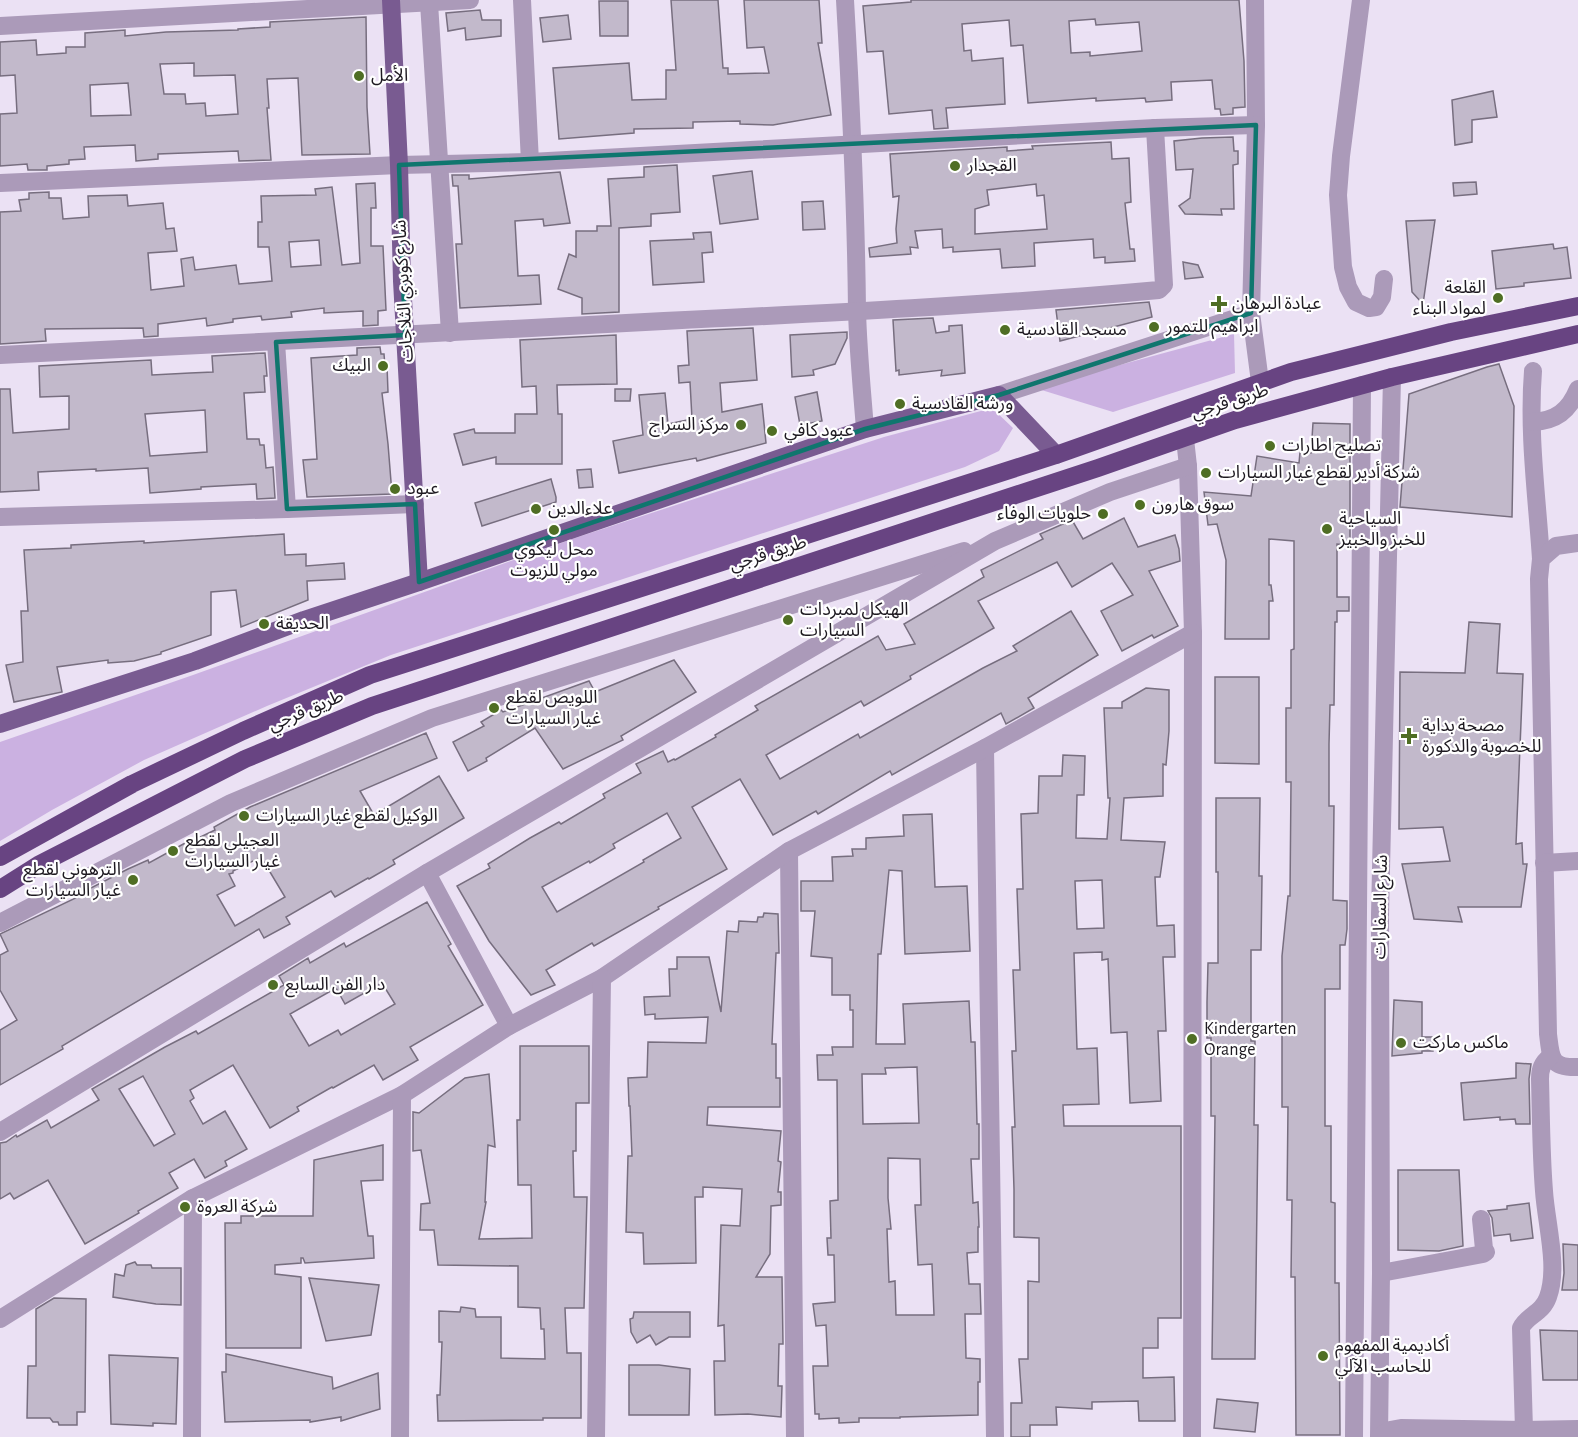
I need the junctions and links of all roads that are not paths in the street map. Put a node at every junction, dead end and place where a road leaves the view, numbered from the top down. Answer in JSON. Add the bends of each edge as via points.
{"nodes":[{"id":1,"x":470,"y":0,"type":"edge"},
{"id":2,"x":522,"y":0,"type":"edge"},
{"id":3,"x":845,"y":0,"type":"edge"},
{"id":4,"x":1255,"y":0,"type":"edge"},
{"id":5,"x":1361,"y":0,"type":"edge"},
{"id":6,"x":391,"y":3,"type":"edge"},
{"id":7,"x":429,"y":3,"type":"junction"},
{"id":8,"x":0,"y":26,"type":"edge"},
{"id":9,"x":1256,"y":125,"type":"junction"},
{"id":10,"x":1155,"y":128,"type":"junction"},
{"id":11,"x":853,"y":144,"type":"junction"},
{"id":12,"x":530,"y":162,"type":"junction"},
{"id":13,"x":440,"y":164,"type":"junction"},
{"id":14,"x":399,"y":165,"type":"junction"},
{"id":15,"x":0,"y":183,"type":"edge"},
{"id":16,"x":1384,"y":279,"type":"dead end"},
{"id":17,"x":1578,"y":306,"type":"edge"},
{"id":18,"x":857,"y":311,"type":"junction"},
{"id":19,"x":1251,"y":313,"type":"junction"},
{"id":20,"x":450,"y":333,"type":"junction"},
{"id":21,"x":1578,"y":334,"type":"edge"},
{"id":22,"x":405,"y":335,"type":"junction"},
{"id":23,"x":276,"y":342,"type":"junction"},
{"id":24,"x":0,"y":355,"type":"edge"},
{"id":25,"x":1533,"y":371,"type":"dead end"},
{"id":26,"x":1392,"y":376,"type":"junction"},
{"id":27,"x":1260,"y":382,"type":"junction"},
{"id":28,"x":1362,"y":385,"type":"junction"},
{"id":29,"x":1578,"y":389,"type":"edge"},
{"id":30,"x":1233,"y":392,"type":"junction"},
{"id":31,"x":999,"y":395,"type":"junction"},
{"id":32,"x":1235,"y":420,"type":"junction"},
{"id":33,"x":1532,"y":422,"type":"junction"},
{"id":34,"x":865,"y":429,"type":"junction"},
{"id":35,"x":1185,"y":439,"type":"junction"},
{"id":36,"x":1056,"y":454,"type":"junction"},
{"id":37,"x":1188,"y":466,"type":"junction"},
{"id":38,"x":415,"y":504,"type":"junction"},
{"id":39,"x":287,"y":509,"type":"junction"},
{"id":40,"x":0,"y":517,"type":"edge"},
{"id":41,"x":995,"y":541,"type":"junction"},
{"id":42,"x":1578,"y":543,"type":"edge"},
{"id":43,"x":773,"y":546,"type":"junction"},
{"id":44,"x":1541,"y":559,"type":"junction"},
{"id":45,"x":782,"y":572,"type":"junction"},
{"id":46,"x":419,"y":582,"type":"junction"},
{"id":47,"x":1193,"y":633,"type":"junction"},
{"id":48,"x":0,"y":724,"type":"edge"},
{"id":49,"x":985,"y":748,"type":"junction"},
{"id":50,"x":789,"y":851,"type":"junction"},
{"id":51,"x":0,"y":857,"type":"edge"},
{"id":52,"x":1578,"y":861,"type":"edge"},
{"id":53,"x":1544,"y":863,"type":"junction"},
{"id":54,"x":427,"y":873,"type":"junction"},
{"id":55,"x":0,"y":889,"type":"edge"},
{"id":56,"x":0,"y":923,"type":"edge"},
{"id":57,"x":602,"y":978,"type":"junction"},
{"id":58,"x":509,"y":1026,"type":"junction"},
{"id":59,"x":1550,"y":1057,"type":"junction"},
{"id":60,"x":1578,"y":1067,"type":"edge"},
{"id":61,"x":402,"y":1095,"type":"junction"},
{"id":62,"x":0,"y":1132,"type":"edge"},
{"id":63,"x":193,"y":1198,"type":"junction"},
{"id":64,"x":1481,"y":1219,"type":"dead end"},
{"id":65,"x":1381,"y":1273,"type":"junction"},
{"id":66,"x":0,"y":1319,"type":"edge"},
{"id":67,"x":1578,"y":1429,"type":"edge"},
{"id":68,"x":1524,"y":1434,"type":"edge"},
{"id":69,"x":192,"y":1437,"type":"edge"},
{"id":70,"x":400,"y":1437,"type":"edge"},
{"id":71,"x":596,"y":1437,"type":"edge"},
{"id":72,"x":795,"y":1437,"type":"edge"},
{"id":73,"x":995,"y":1437,"type":"edge"},
{"id":74,"x":1192,"y":1437,"type":"edge"},
{"id":75,"x":1354,"y":1437,"type":"edge"},
{"id":76,"x":1379,"y":1437,"type":"edge"}],
"edges":[{"from":1,"to":7,"type":"street"},
{"from":2,"to":12,"type":"street"},
{"from":3,"to":11,"type":"street"},
{"from":4,"to":9,"type":"street"},
{"from":5,"to":16,"type":"street","via":[[1338,195],[1343,267],[1356,302],[1369,308],[1376,307],[1382,297]]},
{"from":6,"to":7,"type":"street"},
{"from":6,"to":8,"type":"street"},
{"from":6,"to":14,"type":"main road","name":"شارع كوبري الثلاجات"},
{"from":7,"to":13,"type":"street"},
{"from":9,"to":10,"type":"street"},
{"from":9,"to":19,"type":"street"},
{"from":10,"to":11,"type":"street"},
{"from":10,"to":18,"type":"street","via":[[1164,285],[1159,290]]},
{"from":11,"to":12,"type":"street"},
{"from":11,"to":18,"type":"street"},
{"from":12,"to":13,"type":"street"},
{"from":13,"to":14,"type":"street"},
{"from":13,"to":20,"type":"street"},
{"from":14,"to":15,"type":"street"},
{"from":14,"to":22,"type":"main road","name":"شارع كوبري الثلاجات"},
{"from":17,"to":27,"type":"highway","name":"طريق قرجي","via":[[1451,332]]},
{"from":18,"to":20,"type":"street"},
{"from":18,"to":34,"type":"street"},
{"from":19,"to":27,"type":"street"},
{"from":19,"to":31,"type":"street"},
{"from":20,"to":22,"type":"street"},
{"from":21,"to":26,"type":"highway","name":"طريق قرجي"},
{"from":22,"to":23,"type":"street"},
{"from":22,"to":38,"type":"main road","name":"شارع كوبري الثلاجات"},
{"from":23,"to":24,"type":"street"},
{"from":23,"to":39,"type":"street"},
{"from":25,"to":33,"type":"street"},
{"from":26,"to":28,"type":"highway","name":"طريق قرجي"},
{"from":26,"to":65,"type":"street","name":"شارع السفارات","via":[[1380,903]]},
{"from":27,"to":30,"type":"highway","name":"طريق قرجي"},
{"from":28,"to":32,"type":"highway","name":"طريق قرجي"},
{"from":28,"to":75,"type":"street","name":"شارع السفارات"},
{"from":29,"to":33,"type":"street","via":[[1563,412]]},
{"from":30,"to":32,"type":"highway"},
{"from":30,"to":36,"type":"highway","name":"طريق قرجي"},
{"from":31,"to":34,"type":"main road"},
{"from":31,"to":36,"type":"main road"},
{"from":32,"to":35,"type":"highway","name":"طريق قرجي"},
{"from":33,"to":44,"type":"street"},
{"from":34,"to":46,"type":"main road"},
{"from":35,"to":37,"type":"street"},
{"from":35,"to":45,"type":"highway","name":"طريق قرجي"},
{"from":36,"to":43,"type":"highway","name":"طريق قرجي"},
{"from":37,"to":41,"type":"street","via":[[1110,492]]},
{"from":37,"to":47,"type":"street"},
{"from":38,"to":39,"type":"street"},
{"from":38,"to":46,"type":"main road","name":"شارع كوبري الثلاجات"},
{"from":39,"to":40,"type":"street"},
{"from":41,"to":54,"type":"street"},
{"from":41,"to":56,"type":"street","via":[[432,718],[231,803]]},
{"from":42,"to":44,"type":"street","via":[[1556,546]]},
{"from":43,"to":45,"type":"highway"},
{"from":43,"to":51,"type":"highway","name":"طريق قرجي","via":[[370,675],[142,779]]},
{"from":44,"to":53,"type":"street"},
{"from":45,"to":55,"type":"highway","name":"طريق قرجي","via":[[372,706],[235,764],[40,864]]},
{"from":46,"to":48,"type":"main road"},
{"from":47,"to":49,"type":"street"},
{"from":47,"to":74,"type":"street"},
{"from":49,"to":50,"type":"street"},
{"from":49,"to":73,"type":"street"},
{"from":50,"to":57,"type":"street"},
{"from":50,"to":72,"type":"street"},
{"from":52,"to":53,"type":"street"},
{"from":53,"to":59,"type":"street"},
{"from":54,"to":58,"type":"street"},
{"from":54,"to":62,"type":"street"},
{"from":57,"to":58,"type":"street"},
{"from":57,"to":71,"type":"street"},
{"from":58,"to":61,"type":"street"},
{"from":59,"to":60,"type":"street","via":[[1556,1064]]},
{"from":59,"to":68,"type":"street","via":[[1543,1064],[1540,1079],[1551,1284],[1539,1312],[1521,1328]]},
{"from":61,"to":63,"type":"street"},
{"from":61,"to":70,"type":"street"},
{"from":63,"to":66,"type":"street"},
{"from":63,"to":69,"type":"street"},
{"from":64,"to":65,"type":"street","via":[[1486,1252],[1483,1254]]},
{"from":65,"to":76,"type":"street","name":"شارع السفارات"},
{"from":67,"to":68,"type":"street"},
{"from":68,"to":76,"type":"street","via":[[1401,1428]]}]}
